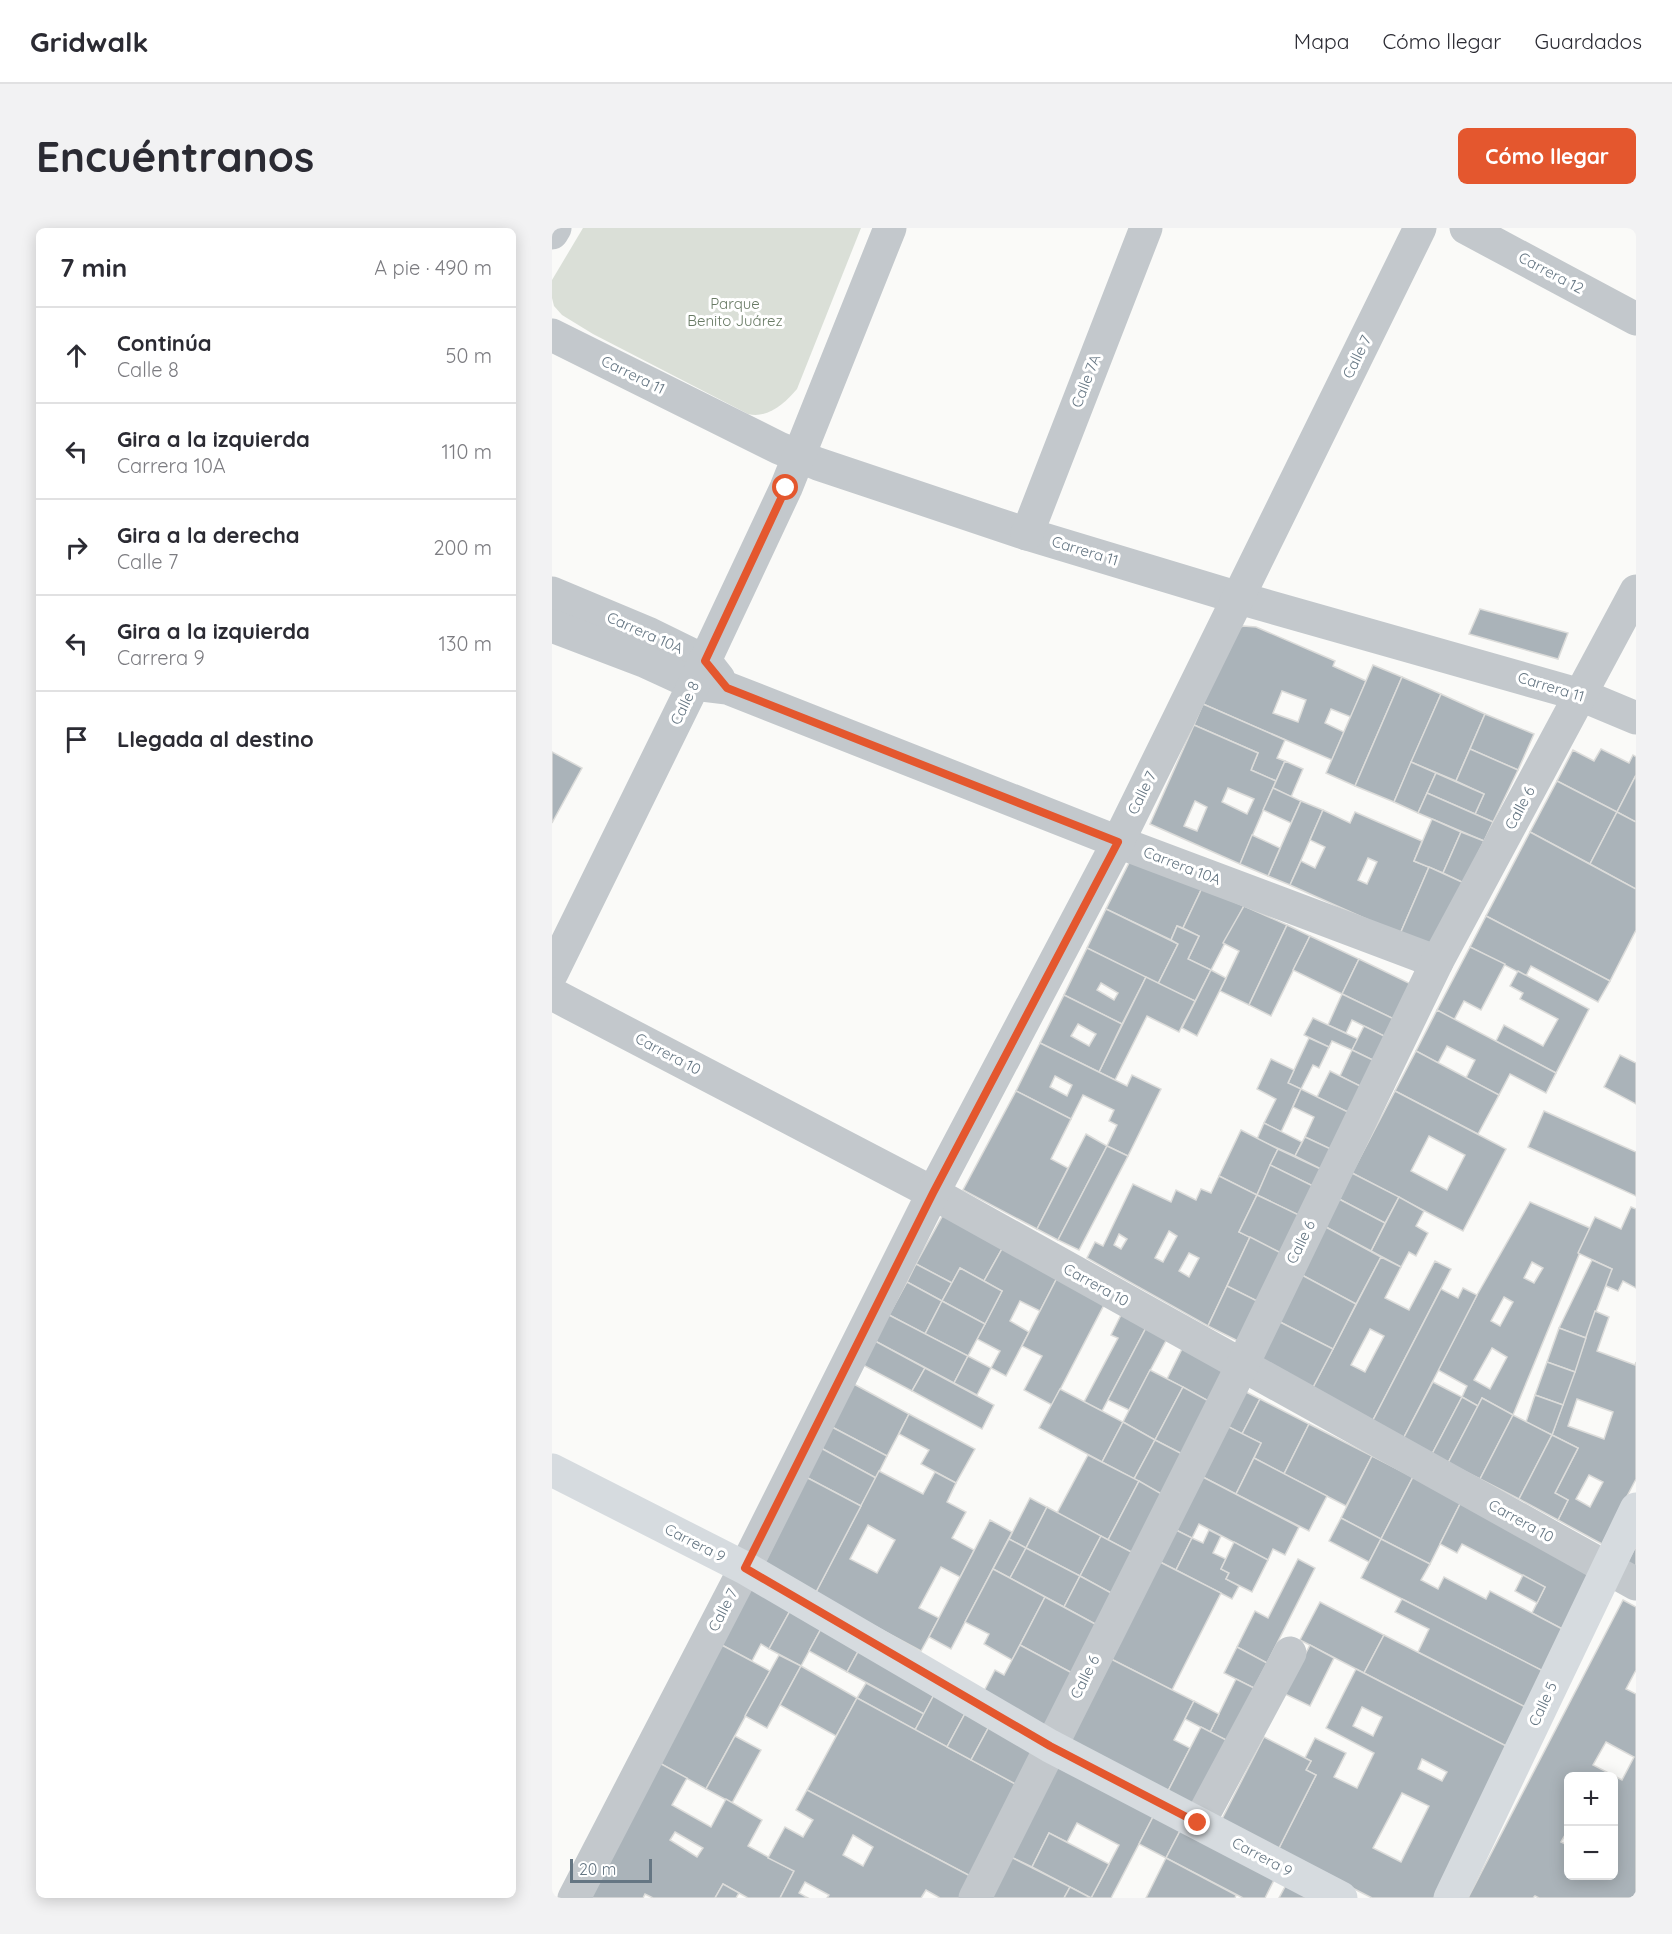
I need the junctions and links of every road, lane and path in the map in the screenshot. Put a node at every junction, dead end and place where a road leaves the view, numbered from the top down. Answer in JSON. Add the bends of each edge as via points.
{"nodes":[{"id":1,"x":555,"y":228,"type":"edge"},
{"id":2,"x":890,"y":228,"type":"edge"},
{"id":3,"x":1146,"y":228,"type":"edge"},
{"id":4,"x":1420,"y":228,"type":"edge"},
{"id":5,"x":1466,"y":228,"type":"edge"},
{"id":6,"x":552,"y":232,"type":"edge"},
{"id":7,"x":1636,"y":319,"type":"edge"},
{"id":8,"x":552,"y":335,"type":"edge"},
{"id":9,"x":799,"y":456,"type":"junction"},
{"id":10,"x":1027,"y":534,"type":"junction"},
{"id":11,"x":1636,"y":591,"type":"edge"},
{"id":12,"x":552,"y":593,"type":"edge"},
{"id":13,"x":1239,"y":598,"type":"junction"},
{"id":14,"x":552,"y":626,"type":"edge"},
{"id":15,"x":700,"y":673,"type":"junction"},
{"id":16,"x":1581,"y":695,"type":"junction"},
{"id":17,"x":1636,"y":718,"type":"edge"},
{"id":18,"x":1118,"y":842,"type":"junction"},
{"id":19,"x":1437,"y":962,"type":"junction"},
{"id":20,"x":552,"y":973,"type":"edge"},
{"id":21,"x":552,"y":994,"type":"edge"},
{"id":22,"x":933,"y":1193,"type":"junction"},
{"id":23,"x":1242,"y":1366,"type":"junction"},
{"id":24,"x":552,"y":1470,"type":"edge"},
{"id":25,"x":1636,"y":1509,"type":"edge"},
{"id":26,"x":745,"y":1568,"type":"junction"},
{"id":27,"x":1607,"y":1568,"type":"junction"},
{"id":28,"x":1636,"y":1584,"type":"edge"},
{"id":29,"x":1290,"y":1653,"type":"dead end"},
{"id":30,"x":1050,"y":1746,"type":"junction"},
{"id":31,"x":1198,"y":1823,"type":"junction"},
{"id":32,"x":574,"y":1898,"type":"edge"},
{"id":33,"x":975,"y":1898,"type":"edge"},
{"id":34,"x":1341,"y":1898,"type":"edge"},
{"id":35,"x":1450,"y":1898,"type":"edge"}],
"edges":[{"from":1,"to":6,"type":"street"},
{"from":2,"to":9,"type":"street","name":"Calle 8"},
{"from":3,"to":10,"type":"street","name":"Calle 7A"},
{"from":4,"to":13,"type":"street","name":"Calle 7"},
{"from":5,"to":7,"type":"street","name":"Carrera 12"},
{"from":8,"to":9,"type":"street","name":"Carrera 11"},
{"from":9,"to":10,"type":"street","name":"Carrera 11"},
{"from":9,"to":15,"type":"street","name":"Calle 8"},
{"from":10,"to":13,"type":"street","name":"Carrera 11"},
{"from":11,"to":16,"type":"street","name":"Calle 6"},
{"from":12,"to":15,"type":"street","name":"Carrera 10A","via":[[650,634]]},
{"from":13,"to":16,"type":"street","name":"Carrera 11"},
{"from":13,"to":18,"type":"street","name":"Calle 7"},
{"from":14,"to":15,"type":"street","name":"Carrera 10A","via":[[644,661]]},
{"from":15,"to":18,"type":"street","name":"Carrera 10A","via":[[727,688]]},
{"from":15,"to":20,"type":"street","name":"Calle 8"},
{"from":16,"to":17,"type":"street","name":"Carrera 11"},
{"from":16,"to":19,"type":"street","name":"Calle 6"},
{"from":18,"to":19,"type":"street","name":"Carrera 10A"},
{"from":18,"to":22,"type":"street","name":"Calle 7"},
{"from":19,"to":23,"type":"street","name":"Calle 6"},
{"from":21,"to":22,"type":"street","name":"Carrera 10"},
{"from":22,"to":23,"type":"street","name":"Carrera 10"},
{"from":22,"to":26,"type":"street","name":"Calle 7"},
{"from":23,"to":27,"type":"street","name":"Carrera 10"},
{"from":23,"to":30,"type":"street","name":"Calle 6"},
{"from":24,"to":26,"type":"main road","name":"Carrera 9"},
{"from":25,"to":27,"type":"main road","name":"Calle 5"},
{"from":26,"to":30,"type":"main road","name":"Carrera 9"},
{"from":26,"to":32,"type":"street","name":"Calle 7"},
{"from":27,"to":28,"type":"street","name":"Carrera 10"},
{"from":27,"to":35,"type":"main road","name":"Calle 5"},
{"from":29,"to":31,"type":"street"},
{"from":30,"to":31,"type":"main road","name":"Carrera 9"},
{"from":30,"to":33,"type":"street","name":"Calle 6"},
{"from":31,"to":34,"type":"main road","name":"Carrera 9"}]}
